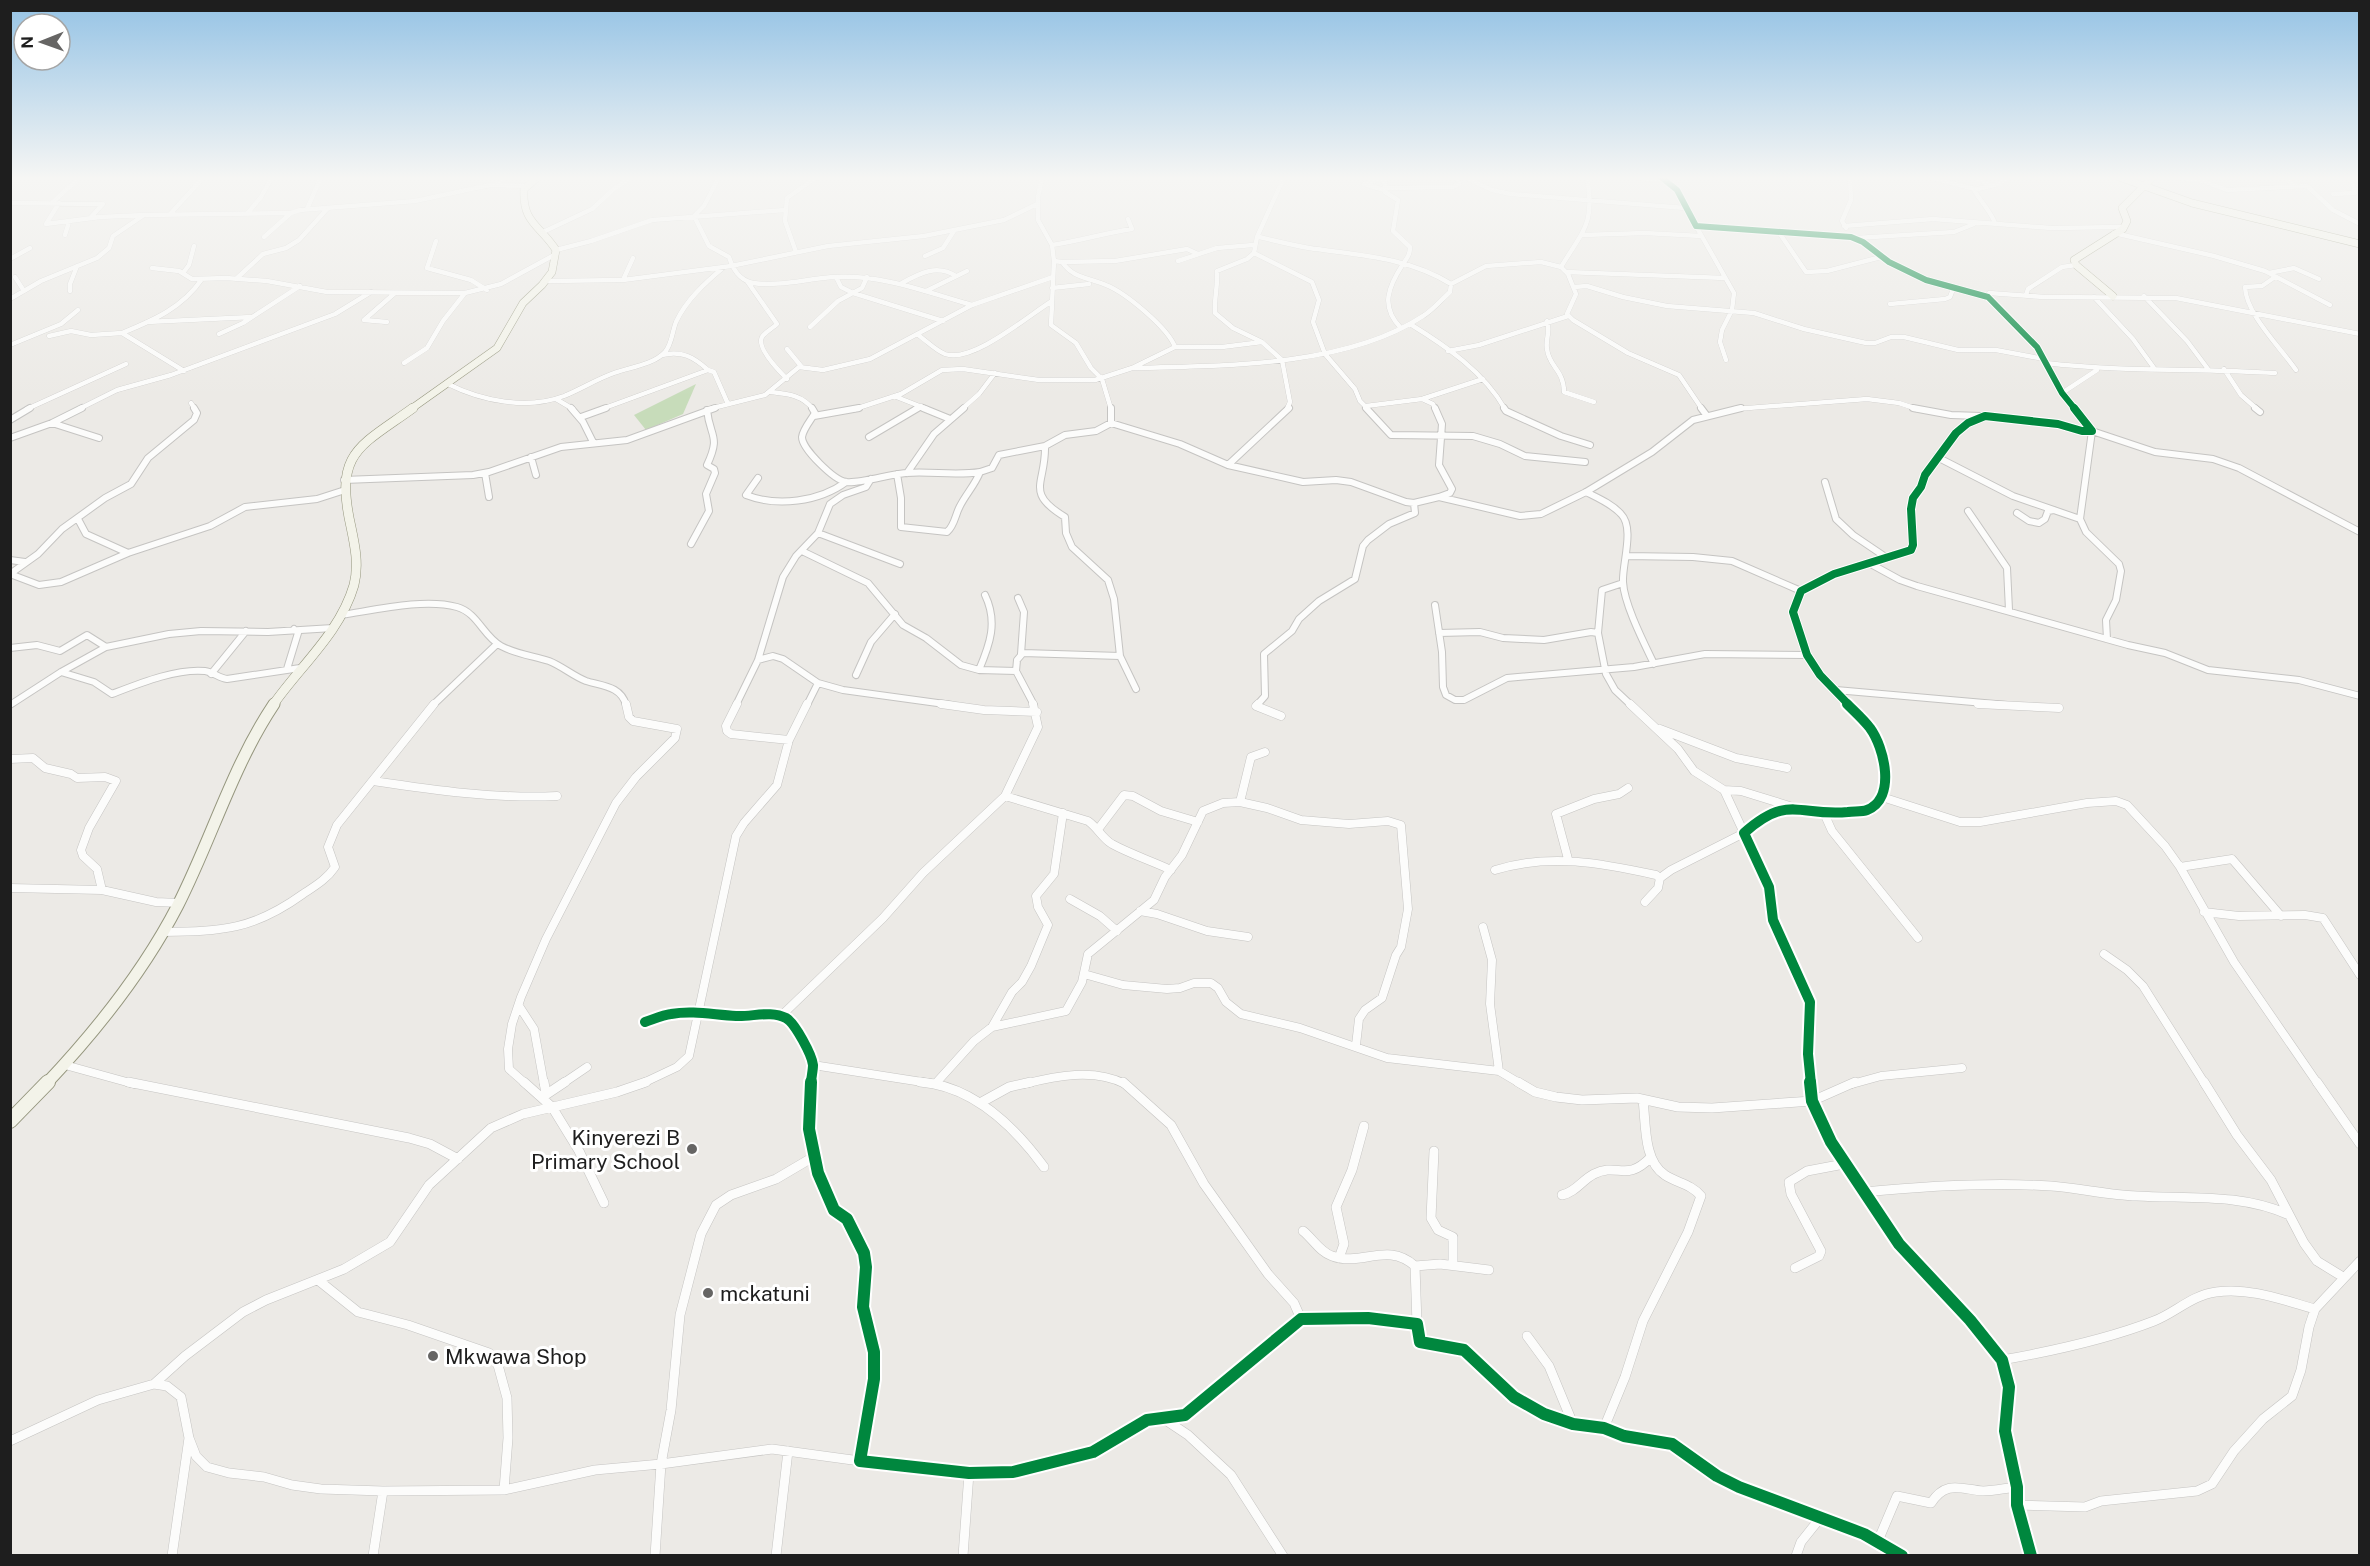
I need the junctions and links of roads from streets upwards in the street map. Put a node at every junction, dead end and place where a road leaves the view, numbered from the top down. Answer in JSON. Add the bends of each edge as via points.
{"nodes":[{"id":1,"x":26,"y":250,"type":"edge"},
{"id":2,"x":107,"y":250,"type":"edge"},
{"id":3,"x":193,"y":250,"type":"edge"},
{"id":4,"x":279,"y":250,"type":"edge"},
{"id":5,"x":433,"y":250,"type":"edge"},
{"id":6,"x":562,"y":250,"type":"edge"},
{"id":7,"x":716,"y":250,"type":"edge"},
{"id":8,"x":806,"y":250,"type":"edge"},
{"id":9,"x":937,"y":250,"type":"edge"},
{"id":10,"x":1053,"y":250,"type":"edge"},
{"id":11,"x":1181,"y":250,"type":"edge"},
{"id":12,"x":1189,"y":250,"type":"edge"},
{"id":13,"x":1210,"y":250,"type":"edge"},
{"id":14,"x":1325,"y":250,"type":"edge"},
{"id":15,"x":1410,"y":250,"type":"edge"},
{"id":16,"x":1573,"y":250,"type":"edge"},
{"id":17,"x":1709,"y":250,"type":"edge"},
{"id":18,"x":1791,"y":250,"type":"edge"},
{"id":19,"x":1872,"y":250,"type":"edge"},
{"id":20,"x":2089,"y":250,"type":"edge"},
{"id":21,"x":2186,"y":250,"type":"edge"},
{"id":22,"x":556,"y":252,"type":"junction"},
{"id":23,"x":796,"y":252,"type":"joint"},
{"id":24,"x":1254,"y":253,"type":"joint"},
{"id":25,"x":1198,"y":254,"type":"junction"},
{"id":26,"x":925,"y":256,"type":"dead end"},
{"id":27,"x":1881,"y":257,"type":"junction"},
{"id":28,"x":633,"y":258,"type":"dead end"},
{"id":29,"x":10,"y":259,"type":"edge"},
{"id":30,"x":1054,"y":261,"type":"junction"},
{"id":31,"x":1178,"y":261,"type":"dead end"},
{"id":32,"x":1062,"y":262,"type":"junction"},
{"id":33,"x":1404,"y":263,"type":"junction"},
{"id":34,"x":2076,"y":265,"type":"junction"},
{"id":35,"x":77,"y":266,"type":"junction"},
{"id":36,"x":731,"y":266,"type":"junction"},
{"id":37,"x":724,"y":267,"type":"junction"},
{"id":38,"x":1561,"y":267,"type":"junction"},
{"id":39,"x":152,"y":268,"type":"dead end"},
{"id":40,"x":967,"y":271,"type":"dead end"},
{"id":41,"x":1566,"y":272,"type":"junction"},
{"id":42,"x":183,"y":273,"type":"junction"},
{"id":43,"x":2269,"y":273,"type":"junction"},
{"id":44,"x":956,"y":276,"type":"junction"},
{"id":45,"x":836,"y":277,"type":"junction"},
{"id":46,"x":867,"y":277,"type":"junction"},
{"id":47,"x":1053,"y":277,"type":"junction"},
{"id":48,"x":2275,"y":277,"type":"junction"},
{"id":49,"x":15,"y":278,"type":"dead end"},
{"id":50,"x":237,"y":278,"type":"junction"},
{"id":51,"x":1725,"y":278,"type":"junction"},
{"id":52,"x":202,"y":279,"type":"junction"},
{"id":53,"x":2319,"y":279,"type":"dead end"},
{"id":54,"x":548,"y":280,"type":"junction"},
{"id":55,"x":623,"y":280,"type":"junction"},
{"id":56,"x":747,"y":281,"type":"junction"},
{"id":57,"x":902,"y":283,"type":"junction"},
{"id":58,"x":1095,"y":283,"type":"junction"},
{"id":59,"x":1450,"y":284,"type":"junction"},
{"id":60,"x":300,"y":286,"type":"junction"},
{"id":61,"x":1574,"y":287,"type":"junction"},
{"id":62,"x":1052,"y":288,"type":"junction"},
{"id":63,"x":1953,"y":288,"type":"junction"},
{"id":64,"x":487,"y":290,"type":"junction"},
{"id":65,"x":24,"y":291,"type":"junction"},
{"id":66,"x":70,"y":291,"type":"dead end"},
{"id":67,"x":373,"y":291,"type":"junction"},
{"id":68,"x":926,"y":291,"type":"junction"},
{"id":69,"x":395,"y":293,"type":"junction"},
{"id":70,"x":465,"y":293,"type":"junction"},
{"id":71,"x":853,"y":293,"type":"junction"},
{"id":72,"x":2026,"y":295,"type":"junction"},
{"id":73,"x":2113,"y":296,"type":"junction"},
{"id":74,"x":2144,"y":296,"type":"junction"},
{"id":75,"x":1988,"y":297,"type":"junction"},
{"id":76,"x":2094,"y":297,"type":"junction"},
{"id":77,"x":10,"y":299,"type":"edge"},
{"id":78,"x":1052,"y":301,"type":"junction"},
{"id":79,"x":1890,"y":304,"type":"dead end"},
{"id":80,"x":972,"y":305,"type":"junction"},
{"id":81,"x":2330,"y":306,"type":"dead end"},
{"id":82,"x":78,"y":310,"type":"dead end"},
{"id":83,"x":1732,"y":310,"type":"junction"},
{"id":84,"x":2253,"y":315,"type":"junction"},
{"id":85,"x":1568,"y":316,"type":"junction"},
{"id":86,"x":252,"y":317,"type":"junction"},
{"id":87,"x":943,"y":321,"type":"junction"},
{"id":88,"x":1547,"y":321,"type":"junction"},
{"id":89,"x":147,"y":322,"type":"junction"},
{"id":90,"x":387,"y":322,"type":"dead end"},
{"id":91,"x":1410,"y":324,"type":"junction"},
{"id":92,"x":810,"y":327,"type":"dead end"},
{"id":93,"x":1401,"y":328,"type":"junction"},
{"id":94,"x":122,"y":333,"type":"junction"},
{"id":95,"x":219,"y":334,"type":"dead end"},
{"id":96,"x":2360,"y":334,"type":"edge"},
{"id":97,"x":918,"y":335,"type":"junction"},
{"id":98,"x":49,"y":336,"type":"dead end"},
{"id":99,"x":1262,"y":342,"type":"junction"},
{"id":100,"x":10,"y":345,"type":"edge"},
{"id":101,"x":1175,"y":347,"type":"junction"},
{"id":102,"x":787,"y":349,"type":"dead end"},
{"id":103,"x":1448,"y":351,"type":"junction"},
{"id":104,"x":1325,"y":354,"type":"junction"},
{"id":105,"x":662,"y":355,"type":"junction"},
{"id":106,"x":1282,"y":360,"type":"junction"},
{"id":107,"x":1726,"y":360,"type":"dead end"},
{"id":108,"x":2045,"y":361,"type":"junction"},
{"id":109,"x":404,"y":363,"type":"dead end"},
{"id":110,"x":126,"y":364,"type":"dead end"},
{"id":111,"x":801,"y":366,"type":"junction"},
{"id":112,"x":1132,"y":368,"type":"junction"},
{"id":113,"x":2154,"y":368,"type":"junction"},
{"id":114,"x":2098,"y":369,"type":"junction"},
{"id":115,"x":2208,"y":369,"type":"junction"},
{"id":116,"x":2224,"y":369,"type":"junction"},
{"id":117,"x":184,"y":370,"type":"junction"},
{"id":118,"x":708,"y":370,"type":"junction"},
{"id":119,"x":2296,"y":370,"type":"dead end"},
{"id":120,"x":995,"y":373,"type":"junction"},
{"id":121,"x":2275,"y":373,"type":"dead end"},
{"id":122,"x":787,"y":379,"type":"junction"},
{"id":123,"x":1102,"y":379,"type":"junction"},
{"id":124,"x":1483,"y":379,"type":"junction"},
{"id":125,"x":448,"y":384,"type":"junction"},
{"id":126,"x":771,"y":392,"type":"junction"},
{"id":127,"x":2062,"y":393,"type":"junction"},
{"id":128,"x":894,"y":396,"type":"junction"},
{"id":129,"x":556,"y":399,"type":"junction"},
{"id":130,"x":1422,"y":399,"type":"junction"},
{"id":131,"x":1594,"y":402,"type":"dead end"},
{"id":132,"x":191,"y":403,"type":"dead end"},
{"id":133,"x":728,"y":404,"type":"junction"},
{"id":134,"x":921,"y":406,"type":"junction"},
{"id":135,"x":1366,"y":406,"type":"junction"},
{"id":136,"x":707,"y":410,"type":"junction"},
{"id":137,"x":2260,"y":412,"type":"dead end"},
{"id":138,"x":814,"y":416,"type":"junction"},
{"id":139,"x":1707,"y":416,"type":"junction"},
{"id":140,"x":1985,"y":416,"type":"junction"},
{"id":141,"x":581,"y":417,"type":"junction"},
{"id":142,"x":950,"y":419,"type":"junction"},
{"id":143,"x":10,"y":420,"type":"edge"},
{"id":144,"x":52,"y":423,"type":"junction"},
{"id":145,"x":1112,"y":423,"type":"junction"},
{"id":146,"x":2092,"y":431,"type":"junction"},
{"id":147,"x":1442,"y":436,"type":"junction"},
{"id":148,"x":869,"y":437,"type":"dead end"},
{"id":149,"x":10,"y":438,"type":"edge"},
{"id":150,"x":99,"y":438,"type":"dead end"},
{"id":151,"x":593,"y":442,"type":"junction"},
{"id":152,"x":1045,"y":446,"type":"junction"},
{"id":153,"x":1590,"y":446,"type":"dead end"},
{"id":154,"x":531,"y":457,"type":"junction"},
{"id":155,"x":1937,"y":457,"type":"junction"},
{"id":156,"x":1586,"y":462,"type":"dead end"},
{"id":157,"x":1228,"y":465,"type":"junction"},
{"id":158,"x":980,"y":472,"type":"junction"},
{"id":159,"x":485,"y":473,"type":"junction"},
{"id":160,"x":907,"y":473,"type":"junction"},
{"id":161,"x":897,"y":474,"type":"junction"},
{"id":162,"x":536,"y":475,"type":"dead end"},
{"id":163,"x":758,"y":478,"type":"dead end"},
{"id":164,"x":871,"y":479,"type":"junction"},
{"id":165,"x":344,"y":480,"type":"junction"},
{"id":166,"x":846,"y":482,"type":"junction"},
{"id":167,"x":1825,"y":482,"type":"dead end"},
{"id":168,"x":345,"y":490,"type":"junction"},
{"id":169,"x":1586,"y":492,"type":"junction"},
{"id":170,"x":489,"y":497,"type":"dead end"},
{"id":171,"x":1439,"y":497,"type":"junction"},
{"id":172,"x":1414,"y":503,"type":"junction"},
{"id":173,"x":2054,"y":510,"type":"junction"},
{"id":174,"x":1968,"y":511,"type":"dead end"},
{"id":175,"x":2017,"y":513,"type":"dead end"},
{"id":176,"x":78,"y":519,"type":"junction"},
{"id":177,"x":2080,"y":519,"type":"junction"},
{"id":178,"x":2360,"y":532,"type":"edge"},
{"id":179,"x":819,"y":533,"type":"junction"},
{"id":180,"x":691,"y":544,"type":"dead end"},
{"id":181,"x":802,"y":551,"type":"junction"},
{"id":182,"x":128,"y":553,"type":"junction"},
{"id":183,"x":1626,"y":556,"type":"junction"},
{"id":184,"x":1887,"y":558,"type":"junction"},
{"id":185,"x":10,"y":560,"type":"edge"},
{"id":186,"x":24,"y":562,"type":"junction"},
{"id":187,"x":1869,"y":563,"type":"junction"},
{"id":188,"x":900,"y":564,"type":"dead end"},
{"id":189,"x":10,"y":574,"type":"edge"},
{"id":190,"x":1623,"y":583,"type":"junction"},
{"id":191,"x":1801,"y":591,"type":"junction"},
{"id":192,"x":985,"y":595,"type":"dead end"},
{"id":193,"x":1018,"y":598,"type":"dead end"},
{"id":194,"x":1435,"y":605,"type":"dead end"},
{"id":195,"x":2009,"y":610,"type":"junction"},
{"id":196,"x":895,"y":614,"type":"junction"},
{"id":197,"x":342,"y":615,"type":"junction"},
{"id":198,"x":333,"y":628,"type":"junction"},
{"id":199,"x":294,"y":629,"type":"junction"},
{"id":200,"x":246,"y":631,"type":"junction"},
{"id":201,"x":1439,"y":633,"type":"junction"},
{"id":202,"x":1598,"y":633,"type":"junction"},
{"id":203,"x":2107,"y":639,"type":"junction"},
{"id":204,"x":497,"y":645,"type":"junction"},
{"id":205,"x":106,"y":646,"type":"junction"},
{"id":206,"x":10,"y":648,"type":"edge"},
{"id":207,"x":1021,"y":654,"type":"junction"},
{"id":208,"x":1807,"y":655,"type":"junction"},
{"id":209,"x":1120,"y":656,"type":"junction"},
{"id":210,"x":758,"y":660,"type":"junction"},
{"id":211,"x":1654,"y":664,"type":"junction"},
{"id":212,"x":300,"y":668,"type":"junction"},
{"id":213,"x":287,"y":669,"type":"junction"},
{"id":214,"x":1605,"y":669,"type":"junction"},
{"id":215,"x":979,"y":670,"type":"junction"},
{"id":216,"x":1016,"y":671,"type":"junction"},
{"id":217,"x":61,"y":672,"type":"junction"},
{"id":218,"x":211,"y":674,"type":"junction"},
{"id":219,"x":856,"y":675,"type":"dead end"},
{"id":220,"x":818,"y":683,"type":"junction"},
{"id":221,"x":1136,"y":689,"type":"dead end"},
{"id":222,"x":1836,"y":690,"type":"junction"},
{"id":223,"x":2360,"y":696,"type":"edge"},
{"id":224,"x":10,"y":705,"type":"edge"},
{"id":225,"x":2059,"y":708,"type":"dead end"},
{"id":226,"x":1037,"y":712,"type":"junction"},
{"id":227,"x":1281,"y":716,"type":"dead end"},
{"id":228,"x":1655,"y":727,"type":"junction"},
{"id":229,"x":789,"y":740,"type":"junction"},
{"id":230,"x":1265,"y":752,"type":"dead end"},
{"id":231,"x":10,"y":759,"type":"edge"},
{"id":232,"x":1787,"y":768,"type":"dead end"},
{"id":233,"x":373,"y":781,"type":"junction"},
{"id":234,"x":1628,"y":788,"type":"dead end"},
{"id":235,"x":1724,"y":789,"type":"junction"},
{"id":236,"x":557,"y":796,"type":"dead end"},
{"id":237,"x":1005,"y":796,"type":"junction"},
{"id":238,"x":1882,"y":797,"type":"junction"},
{"id":239,"x":1240,"y":802,"type":"junction"},
{"id":240,"x":1797,"y":808,"type":"junction"},
{"id":241,"x":1823,"y":811,"type":"junction"},
{"id":242,"x":1063,"y":813,"type":"junction"},
{"id":243,"x":1198,"y":822,"type":"junction"},
{"id":244,"x":1099,"y":828,"type":"junction"},
{"id":245,"x":1744,"y":834,"type":"junction"},
{"id":246,"x":1568,"y":859,"type":"junction"},
{"id":247,"x":2180,"y":867,"type":"junction"},
{"id":248,"x":1171,"y":870,"type":"junction"},
{"id":249,"x":1495,"y":870,"type":"dead end"},
{"id":250,"x":1660,"y":878,"type":"junction"},
{"id":251,"x":10,"y":888,"type":"edge"},
{"id":252,"x":102,"y":890,"type":"junction"},
{"id":253,"x":1070,"y":899,"type":"dead end"},
{"id":254,"x":1645,"y":902,"type":"dead end"},
{"id":255,"x":179,"y":903,"type":"junction"},
{"id":256,"x":1140,"y":911,"type":"junction"},
{"id":257,"x":2204,"y":912,"type":"junction"},
{"id":258,"x":2281,"y":916,"type":"junction"},
{"id":259,"x":1483,"y":927,"type":"dead end"},
{"id":260,"x":1117,"y":931,"type":"junction"},
{"id":261,"x":163,"y":932,"type":"junction"},
{"id":262,"x":1248,"y":937,"type":"dead end"},
{"id":263,"x":1918,"y":938,"type":"dead end"},
{"id":264,"x":2104,"y":954,"type":"dead end"},
{"id":265,"x":1084,"y":974,"type":"junction"},
{"id":266,"x":2360,"y":975,"type":"edge"},
{"id":267,"x":519,"y":1006,"type":"junction"},
{"id":268,"x":699,"y":1012,"type":"junction"},
{"id":269,"x":781,"y":1016,"type":"junction"},
{"id":270,"x":645,"y":1022,"type":"dead end"},
{"id":271,"x":992,"y":1027,"type":"junction"},
{"id":272,"x":1356,"y":1045,"type":"junction"},
{"id":273,"x":65,"y":1065,"type":"junction"},
{"id":274,"x":813,"y":1065,"type":"junction"},
{"id":275,"x":587,"y":1067,"type":"dead end"},
{"id":276,"x":1962,"y":1068,"type":"dead end"},
{"id":277,"x":1499,"y":1071,"type":"junction"},
{"id":278,"x":936,"y":1083,"type":"junction"},
{"id":279,"x":544,"y":1096,"type":"junction"},
{"id":280,"x":1643,"y":1100,"type":"junction"},
{"id":281,"x":1812,"y":1101,"type":"junction"},
{"id":282,"x":980,"y":1102,"type":"junction"},
{"id":283,"x":552,"y":1107,"type":"junction"},
{"id":284,"x":12,"y":1117,"type":"edge"},
{"id":285,"x":1364,"y":1126,"type":"dead end"},
{"id":286,"x":2360,"y":1144,"type":"edge"},
{"id":287,"x":1434,"y":1151,"type":"dead end"},
{"id":288,"x":815,"y":1156,"type":"junction"},
{"id":289,"x":1651,"y":1157,"type":"junction"},
{"id":290,"x":458,"y":1160,"type":"junction"},
{"id":291,"x":1844,"y":1164,"type":"junction"},
{"id":292,"x":1044,"y":1167,"type":"dead end"},
{"id":293,"x":1864,"y":1192,"type":"junction"},
{"id":294,"x":1562,"y":1195,"type":"dead end"},
{"id":295,"x":604,"y":1203,"type":"dead end"},
{"id":296,"x":2289,"y":1215,"type":"junction"},
{"id":297,"x":1303,"y":1231,"type":"dead end"},
{"id":298,"x":1339,"y":1258,"type":"junction"},
{"id":299,"x":2360,"y":1261,"type":"edge"},
{"id":300,"x":1453,"y":1265,"type":"junction"},
{"id":301,"x":1416,"y":1266,"type":"junction"},
{"id":302,"x":1795,"y":1268,"type":"dead end"},
{"id":303,"x":1489,"y":1270,"type":"dead end"},
{"id":304,"x":2343,"y":1277,"type":"junction"},
{"id":305,"x":318,"y":1280,"type":"junction"},
{"id":306,"x":2315,"y":1309,"type":"junction"},
{"id":307,"x":1301,"y":1319,"type":"junction"},
{"id":308,"x":1417,"y":1324,"type":"junction"},
{"id":309,"x":1527,"y":1336,"type":"dead end"},
{"id":310,"x":2002,"y":1360,"type":"junction"},
{"id":311,"x":154,"y":1384,"type":"junction"},
{"id":312,"x":1164,"y":1419,"type":"junction"},
{"id":313,"x":1573,"y":1424,"type":"junction"},
{"id":314,"x":1604,"y":1428,"type":"junction"},
{"id":315,"x":189,"y":1438,"type":"junction"},
{"id":316,"x":10,"y":1441,"type":"edge"},
{"id":317,"x":788,"y":1451,"type":"junction"},
{"id":318,"x":860,"y":1461,"type":"junction"},
{"id":319,"x":661,"y":1464,"type":"junction"},
{"id":320,"x":969,"y":1473,"type":"junction"},
{"id":321,"x":2017,"y":1487,"type":"junction"},
{"id":322,"x":504,"y":1490,"type":"junction"},
{"id":323,"x":383,"y":1491,"type":"junction"},
{"id":324,"x":2017,"y":1505,"type":"junction"},
{"id":325,"x":1821,"y":1517,"type":"junction"},
{"id":326,"x":1878,"y":1541,"type":"junction"},
{"id":327,"x":172,"y":1556,"type":"edge"},
{"id":328,"x":373,"y":1556,"type":"edge"},
{"id":329,"x":655,"y":1556,"type":"edge"},
{"id":330,"x":776,"y":1556,"type":"edge"},
{"id":331,"x":963,"y":1556,"type":"edge"},
{"id":332,"x":1283,"y":1556,"type":"edge"},
{"id":333,"x":1796,"y":1556,"type":"edge"},
{"id":334,"x":1902,"y":1556,"type":"edge"},
{"id":335,"x":2031,"y":1556,"type":"edge"}],
"edges":[{"from":1,"to":29,"type":"street"},
{"from":2,"to":35,"type":"street"},
{"from":3,"to":42,"type":"street"},
{"from":4,"to":50,"type":"street","via":[[263,255]]},
{"from":5,"to":64,"type":"street","via":[[427,268],[471,279]]},
{"from":6,"to":22,"type":"street"},
{"from":7,"to":36,"type":"street","via":[[729,257]]},
{"from":8,"to":23,"type":"street"},
{"from":9,"to":26,"type":"street"},
{"from":10,"to":30,"type":"street"},
{"from":11,"to":32,"type":"street","via":[[1115,261]]},
{"from":12,"to":25,"type":"street"},
{"from":13,"to":25,"type":"street"},
{"from":14,"to":33,"type":"street"},
{"from":15,"to":33,"type":"street"},
{"from":16,"to":38,"type":"street"},
{"from":17,"to":51,"type":"street"},
{"from":18,"to":27,"type":"street","via":[[1806,272]]},
{"from":19,"to":27,"type":"street"},
{"from":20,"to":34,"type":"street","via":[[2074,260]]},
{"from":21,"to":43,"type":"street"},
{"from":22,"to":54,"type":"street","via":[[555,267]]},
{"from":22,"to":64,"type":"street"},
{"from":23,"to":36,"type":"street"},
{"from":24,"to":99,"type":"street","via":[[1217,271],[1218,291],[1213,305],[1215,314],[1225,323]]},
{"from":24,"to":104,"type":"street","via":[[1312,282],[1319,300],[1313,316],[1314,328]]},
{"from":25,"to":31,"type":"street"},
{"from":27,"to":63,"type":"street","via":[[1926,280]]},
{"from":28,"to":55,"type":"street"},
{"from":30,"to":32,"type":"street"},
{"from":30,"to":47,"type":"street"},
{"from":32,"to":58,"type":"street","via":[[1073,276]]},
{"from":33,"to":59,"type":"street"},
{"from":33,"to":93,"type":"street","via":[[1392,286],[1387,309]]},
{"from":34,"to":72,"type":"street","via":[[2062,267],[2028,289]]},
{"from":34,"to":73,"type":"street"},
{"from":35,"to":65,"type":"street"},
{"from":35,"to":66,"type":"street"},
{"from":36,"to":37,"type":"street"},
{"from":36,"to":56,"type":"street"},
{"from":37,"to":55,"type":"street"},
{"from":37,"to":105,"type":"street","via":[[683,312]]},
{"from":38,"to":41,"type":"street"},
{"from":38,"to":59,"type":"street","via":[[1541,262],[1486,266]]},
{"from":39,"to":42,"type":"street"},
{"from":40,"to":44,"type":"street"},
{"from":41,"to":51,"type":"street"},
{"from":41,"to":61,"type":"street"},
{"from":42,"to":52,"type":"street","via":[[188,278]]},
{"from":43,"to":48,"type":"street"},
{"from":43,"to":53,"type":"street","via":[[2283,267]]},
{"from":44,"to":57,"type":"street","via":[[928,269]]},
{"from":44,"to":68,"type":"street"},
{"from":45,"to":46,"type":"street"},
{"from":45,"to":56,"type":"street","via":[[774,284]]},
{"from":45,"to":71,"type":"street","via":[[841,287]]},
{"from":46,"to":57,"type":"street"},
{"from":46,"to":71,"type":"street","via":[[864,286]]},
{"from":47,"to":62,"type":"street"},
{"from":47,"to":80,"type":"street"},
{"from":48,"to":81,"type":"street"},
{"from":48,"to":84,"type":"street","via":[[2262,286],[2245,287]]},
{"from":49,"to":65,"type":"street"},
{"from":50,"to":52,"type":"street"},
{"from":50,"to":60,"type":"street"},
{"from":51,"to":83,"type":"street","via":[[1734,293]]},
{"from":52,"to":89,"type":"street","via":[[183,302]]},
{"from":54,"to":55,"type":"street"},
{"from":54,"to":125,"type":"street","via":[[518,311],[504,341]]},
{"from":56,"to":122,"type":"street","via":[[777,324],[760,342],[771,363]]},
{"from":57,"to":68,"type":"street"},
{"from":58,"to":62,"type":"street"},
{"from":58,"to":101,"type":"street","via":[[1112,288],[1137,307],[1171,336]]},
{"from":59,"to":91,"type":"street","via":[[1446,297]]},
{"from":60,"to":67,"type":"street","via":[[327,292]]},
{"from":60,"to":86,"type":"street"},
{"from":61,"to":83,"type":"street","via":[[1587,286],[1667,306]]},
{"from":61,"to":85,"type":"street","via":[[1576,294],[1566,311]]},
{"from":62,"to":78,"type":"street"},
{"from":63,"to":75,"type":"street"},
{"from":63,"to":79,"type":"street","via":[[1950,297],[1943,300]]},
{"from":64,"to":70,"type":"street"},
{"from":65,"to":77,"type":"street"},
{"from":67,"to":69,"type":"street"},
{"from":67,"to":117,"type":"street","via":[[335,314]]},
{"from":68,"to":80,"type":"street"},
{"from":69,"to":70,"type":"street"},
{"from":69,"to":90,"type":"street","via":[[364,320]]},
{"from":70,"to":109,"type":"street","via":[[427,348]]},
{"from":71,"to":87,"type":"street"},
{"from":71,"to":92,"type":"street","via":[[838,301]]},
{"from":72,"to":75,"type":"street","via":[[1989,293]]},
{"from":72,"to":76,"type":"street"},
{"from":73,"to":74,"type":"street"},
{"from":73,"to":76,"type":"street"},
{"from":74,"to":84,"type":"street","via":[[2190,300]]},
{"from":74,"to":115,"type":"street"},
{"from":75,"to":108,"type":"street","via":[[2037,347]]},
{"from":76,"to":113,"type":"street"},
{"from":78,"to":97,"type":"street","via":[[997,338],[957,355],[944,353]]},
{"from":78,"to":123,"type":"street","via":[[1052,328],[1076,343]]},
{"from":80,"to":87,"type":"street"},
{"from":82,"to":100,"type":"street","via":[[61,324]]},
{"from":83,"to":107,"type":"street","via":[[1720,342]]},
{"from":83,"to":108,"type":"street","via":[[1866,343],[1904,337],[1958,350],[1996,350]]},
{"from":84,"to":96,"type":"street"},
{"from":84,"to":119,"type":"street"},
{"from":85,"to":88,"type":"street"},
{"from":85,"to":139,"type":"street","via":[[1628,353],[1679,375]]},
{"from":86,"to":89,"type":"street"},
{"from":86,"to":95,"type":"street"},
{"from":87,"to":97,"type":"street"},
{"from":88,"to":103,"type":"street","via":[[1466,349]]},
{"from":88,"to":131,"type":"street","via":[[1550,329],[1545,344],[1549,358],[1564,379],[1564,392]]},
{"from":89,"to":94,"type":"street"},
{"from":91,"to":93,"type":"street"},
{"from":91,"to":103,"type":"street"},
{"from":93,"to":104,"type":"street"},
{"from":94,"to":98,"type":"street","via":[[91,335],[71,331]]},
{"from":94,"to":117,"type":"street"},
{"from":97,"to":111,"type":"street","via":[[862,362],[823,370]]},
{"from":99,"to":101,"type":"street"},
{"from":99,"to":106,"type":"street"},
{"from":101,"to":112,"type":"street"},
{"from":102,"to":111,"type":"street"},
{"from":103,"to":124,"type":"street"},
{"from":104,"to":106,"type":"street"},
{"from":104,"to":135,"type":"street"},
{"from":105,"to":118,"type":"street","via":[[682,352]]},
{"from":105,"to":129,"type":"street"},
{"from":106,"to":112,"type":"street"},
{"from":106,"to":157,"type":"street","via":[[1289,408]]},
{"from":108,"to":114,"type":"street"},
{"from":108,"to":127,"type":"street"},
{"from":110,"to":143,"type":"street"},
{"from":111,"to":122,"type":"street"},
{"from":112,"to":123,"type":"street"},
{"from":113,"to":114,"type":"street"},
{"from":113,"to":115,"type":"street"},
{"from":114,"to":127,"type":"street"},
{"from":115,"to":116,"type":"street"},
{"from":116,"to":121,"type":"street"},
{"from":116,"to":137,"type":"street","via":[[2241,395]]},
{"from":117,"to":144,"type":"street","via":[[117,390]]},
{"from":118,"to":133,"type":"street","via":[[714,372]]},
{"from":118,"to":141,"type":"street"},
{"from":120,"to":123,"type":"street","via":[[1040,380]]},
{"from":120,"to":128,"type":"street","via":[[942,370]]},
{"from":120,"to":142,"type":"street","via":[[985,391]]},
{"from":122,"to":126,"type":"street"},
{"from":123,"to":145,"type":"street"},
{"from":124,"to":130,"type":"street"},
{"from":124,"to":153,"type":"street","via":[[1506,411]]},
{"from":125,"to":129,"type":"street","via":[[509,401]]},
{"from":125,"to":165,"type":"street","via":[[360,446],[348,460]]},
{"from":126,"to":133,"type":"street"},
{"from":126,"to":138,"type":"street","via":[[807,400]]},
{"from":127,"to":146,"type":"street"},
{"from":128,"to":134,"type":"street"},
{"from":128,"to":138,"type":"street","via":[[850,411]]},
{"from":129,"to":141,"type":"street"},
{"from":130,"to":135,"type":"street"},
{"from":130,"to":147,"type":"street","via":[[1434,404]]},
{"from":132,"to":176,"type":"street","via":[[196,413],[194,420],[148,458],[131,484]]},
{"from":133,"to":136,"type":"street"},
{"from":134,"to":142,"type":"street"},
{"from":134,"to":148,"type":"street"},
{"from":135,"to":147,"type":"street","via":[[1391,435]]},
{"from":136,"to":151,"type":"street","via":[[627,440]]},
{"from":136,"to":180,"type":"street","via":[[715,435],[715,447],[707,465],[715,473],[705,491],[709,511]]},
{"from":138,"to":166,"type":"street","via":[[803,433],[805,449]]},
{"from":139,"to":140,"type":"street","via":[[1745,406],[1867,399],[1951,415]]},
{"from":139,"to":169,"type":"street","via":[[1693,420],[1652,452]]},
{"from":140,"to":146,"type":"street"},
{"from":140,"to":155,"type":"street","via":[[1956,433]]},
{"from":141,"to":151,"type":"street"},
{"from":142,"to":160,"type":"street","via":[[927,443]]},
{"from":144,"to":149,"type":"street"},
{"from":144,"to":150,"type":"street"},
{"from":145,"to":152,"type":"street","via":[[1096,431],[1065,435]]},
{"from":145,"to":157,"type":"street","via":[[1180,444]]},
{"from":146,"to":177,"type":"street"},
{"from":146,"to":178,"type":"street","via":[[2155,452],[2213,459],[2239,468]]},
{"from":147,"to":156,"type":"street","via":[[1473,436],[1525,456]]},
{"from":147,"to":171,"type":"street","via":[[1439,465],[1452,489]]},
{"from":151,"to":154,"type":"street"},
{"from":152,"to":158,"type":"street","via":[[1005,452],[992,468]]},
{"from":152,"to":209,"type":"street","via":[[1039,496],[1049,508],[1065,517],[1072,547],[1108,580],[1114,598]]},
{"from":154,"to":159,"type":"street"},
{"from":154,"to":162,"type":"street"},
{"from":155,"to":173,"type":"street","via":[[1992,487]]},
{"from":155,"to":184,"type":"street","via":[[1914,498],[1911,550]]},
{"from":157,"to":172,"type":"street","via":[[1303,482],[1351,482]]},
{"from":158,"to":160,"type":"street"},
{"from":158,"to":161,"type":"street","via":[[947,531],[901,527]]},
{"from":159,"to":165,"type":"street"},
{"from":159,"to":170,"type":"street"},
{"from":160,"to":161,"type":"street"},
{"from":161,"to":164,"type":"street"},
{"from":163,"to":166,"type":"street","via":[[746,495],[781,503],[825,493]]},
{"from":164,"to":166,"type":"street"},
{"from":164,"to":179,"type":"street","via":[[866,486],[833,501]]},
{"from":165,"to":168,"type":"street"},
{"from":167,"to":184,"type":"street","via":[[1836,519]]},
{"from":168,"to":182,"type":"street","via":[[317,499],[245,507],[210,525]]},
{"from":168,"to":197,"type":"street","via":[[357,560],[353,589]]},
{"from":169,"to":171,"type":"street","via":[[1532,516]]},
{"from":169,"to":183,"type":"street","via":[[1624,516]]},
{"from":171,"to":172,"type":"street"},
{"from":172,"to":227,"type":"street","via":[[1415,513],[1382,528],[1363,546],[1355,579],[1319,601],[1264,654],[1265,696],[1256,706]]},
{"from":173,"to":175,"type":"street","via":[[2048,511],[2039,523]]},
{"from":173,"to":177,"type":"street"},
{"from":174,"to":195,"type":"street","via":[[2007,568]]},
{"from":176,"to":182,"type":"street","via":[[86,534]]},
{"from":176,"to":186,"type":"street"},
{"from":177,"to":203,"type":"street","via":[[2086,532],[2119,564],[2121,571],[2106,620]]},
{"from":179,"to":181,"type":"street"},
{"from":179,"to":188,"type":"street"},
{"from":181,"to":196,"type":"street","via":[[868,583]]},
{"from":181,"to":210,"type":"street","via":[[779,585]]},
{"from":182,"to":189,"type":"street","via":[[48,585]]},
{"from":183,"to":190,"type":"street"},
{"from":183,"to":191,"type":"street","via":[[1702,556],[1732,561]]},
{"from":184,"to":187,"type":"street"},
{"from":185,"to":186,"type":"street"},
{"from":186,"to":189,"type":"street"},
{"from":187,"to":191,"type":"street","via":[[1825,577]]},
{"from":187,"to":195,"type":"street","via":[[1917,586]]},
{"from":190,"to":202,"type":"street","via":[[1602,590]]},
{"from":190,"to":211,"type":"street"},
{"from":191,"to":208,"type":"street","via":[[1793,612]]},
{"from":192,"to":215,"type":"street","via":[[994,618]]},
{"from":193,"to":207,"type":"street","via":[[1024,612]]},
{"from":194,"to":201,"type":"street"},
{"from":195,"to":203,"type":"street"},
{"from":196,"to":215,"type":"street","via":[[903,625],[952,660]]},
{"from":196,"to":219,"type":"street","via":[[879,628]]},
{"from":197,"to":198,"type":"street"},
{"from":197,"to":204,"type":"street","via":[[400,605],[447,605],[475,617]]},
{"from":198,"to":199,"type":"street"},
{"from":198,"to":212,"type":"street"},
{"from":199,"to":200,"type":"street"},
{"from":199,"to":213,"type":"street","via":[[298,638]]},
{"from":200,"to":205,"type":"street","via":[[169,634]]},
{"from":200,"to":218,"type":"street"},
{"from":201,"to":202,"type":"street","via":[[1480,632],[1503,638],[1544,640]]},
{"from":201,"to":214,"type":"street","via":[[1444,692],[1458,701],[1507,678]]},
{"from":202,"to":214,"type":"street"},
{"from":203,"to":223,"type":"street","via":[[2165,652],[2208,670],[2299,680]]},
{"from":204,"to":233,"type":"street","via":[[426,712]]},
{"from":204,"to":267,"type":"street","via":[[615,689],[624,698],[633,721],[678,732],[629,784],[609,814],[542,947]]},
{"from":205,"to":206,"type":"street","via":[[87,635],[60,651],[37,645]]},
{"from":205,"to":217,"type":"street"},
{"from":207,"to":209,"type":"street"},
{"from":207,"to":216,"type":"street"},
{"from":208,"to":211,"type":"street","via":[[1705,654]]},
{"from":208,"to":222,"type":"street"},
{"from":209,"to":221,"type":"street"},
{"from":210,"to":220,"type":"street","via":[[773,656],[783,659]]},
{"from":210,"to":229,"type":"street","via":[[740,692],[727,731]]},
{"from":211,"to":214,"type":"street"},
{"from":212,"to":213,"type":"street"},
{"from":212,"to":255,"type":"street","via":[[236,767]]},
{"from":213,"to":218,"type":"street","via":[[235,679]]},
{"from":214,"to":228,"type":"street","via":[[1619,696]]},
{"from":215,"to":216,"type":"street"},
{"from":216,"to":226,"type":"street"},
{"from":217,"to":218,"type":"street","via":[[94,682],[112,694],[180,673],[203,670]]},
{"from":217,"to":224,"type":"street"},
{"from":220,"to":226,"type":"street","via":[[890,698],[984,710]]},
{"from":220,"to":229,"type":"street"},
{"from":222,"to":225,"type":"street"},
{"from":222,"to":238,"type":"street","via":[[1861,716],[1877,743],[1887,773]]},
{"from":226,"to":237,"type":"street","via":[[1038,728]]},
{"from":228,"to":232,"type":"street","via":[[1736,758]]},
{"from":228,"to":235,"type":"street","via":[[1678,748],[1694,771]]},
{"from":229,"to":268,"type":"street","via":[[777,785],[736,836]]},
{"from":230,"to":239,"type":"street","via":[[1251,757]]},
{"from":231,"to":252,"type":"street","via":[[33,758],[45,768],[76,778],[105,777],[116,781],[81,850],[97,869]]},
{"from":233,"to":236,"type":"street","via":[[454,793],[521,798]]},
{"from":233,"to":261,"type":"street","via":[[334,830],[328,849],[334,867],[329,876],[273,914],[250,924]]},
{"from":234,"to":246,"type":"street","via":[[1556,814]]},
{"from":235,"to":240,"type":"street"},
{"from":235,"to":245,"type":"street"},
{"from":237,"to":242,"type":"street"},
{"from":237,"to":269,"type":"street","via":[[922,873],[883,918]]},
{"from":238,"to":241,"type":"street","via":[[1867,810]]},
{"from":238,"to":247,"type":"street","via":[[1960,822],[2116,801],[2136,813]]},
{"from":239,"to":243,"type":"street","via":[[1223,803],[1203,811]]},
{"from":239,"to":272,"type":"street","via":[[1301,820],[1349,824],[1388,821],[1401,825],[1408,909],[1401,947],[1382,998],[1359,1019]]},
{"from":240,"to":241,"type":"street"},
{"from":240,"to":245,"type":"street","via":[[1760,819]]},
{"from":241,"to":263,"type":"street","via":[[1832,831]]},
{"from":242,"to":244,"type":"street"},
{"from":242,"to":271,"type":"street","via":[[1053,876],[1035,899],[1048,925],[1031,966]]},
{"from":243,"to":244,"type":"street","via":[[1124,795]]},
{"from":243,"to":248,"type":"street"},
{"from":244,"to":248,"type":"street","via":[[1112,844]]},
{"from":245,"to":250,"type":"street"},
{"from":245,"to":281,"type":"street","via":[[1769,887],[1773,920],[1810,1002],[1808,1053]]},
{"from":246,"to":249,"type":"street","via":[[1530,860]]},
{"from":246,"to":250,"type":"street"},
{"from":247,"to":257,"type":"street"},
{"from":247,"to":258,"type":"street","via":[[2232,859]]},
{"from":248,"to":256,"type":"street","via":[[1154,900]]},
{"from":250,"to":254,"type":"street","via":[[1658,888]]},
{"from":251,"to":252,"type":"street"},
{"from":252,"to":255,"type":"street"},
{"from":253,"to":260,"type":"street"},
{"from":255,"to":261,"type":"street"},
{"from":256,"to":260,"type":"street"},
{"from":256,"to":262,"type":"street","via":[[1207,931]]},
{"from":257,"to":258,"type":"street"},
{"from":257,"to":286,"type":"street"},
{"from":258,"to":266,"type":"street","via":[[2323,918]]},
{"from":259,"to":277,"type":"street","via":[[1492,960],[1490,1004]]},
{"from":260,"to":265,"type":"street","via":[[1088,954]]},
{"from":261,"to":273,"type":"street","via":[[129,984]]},
{"from":264,"to":296,"type":"street","via":[[2143,986],[2237,1136],[2271,1180]]},
{"from":265,"to":271,"type":"street","via":[[1066,1011]]},
{"from":265,"to":272,"type":"street","via":[[1123,985],[1180,988],[1194,983],[1211,984],[1242,1014]]},
{"from":267,"to":279,"type":"street","via":[[534,1029]]},
{"from":267,"to":279,"type":"street","via":[[509,1036],[507,1060],[514,1075]]},
{"from":268,"to":269,"type":"street"},
{"from":268,"to":270,"type":"street","via":[[670,1014]]},
{"from":268,"to":283,"type":"street","via":[[690,1056],[677,1067],[617,1092]]},
{"from":269,"to":274,"type":"street","via":[[793,1025]]},
{"from":271,"to":278,"type":"street"},
{"from":272,"to":277,"type":"street","via":[[1396,1059]]},
{"from":273,"to":284,"type":"street"},
{"from":273,"to":290,"type":"street","via":[[150,1088],[409,1138],[430,1144]]},
{"from":274,"to":278,"type":"street"},
{"from":274,"to":288,"type":"street","via":[[808,1109]]},
{"from":275,"to":279,"type":"street"},
{"from":276,"to":281,"type":"street","via":[[1858,1081]]},
{"from":277,"to":280,"type":"street","via":[[1535,1092],[1556,1097]]},
{"from":278,"to":282,"type":"street"},
{"from":279,"to":283,"type":"street"},
{"from":280,"to":281,"type":"street","via":[[1712,1108]]},
{"from":280,"to":289,"type":"street"},
{"from":281,"to":291,"type":"street"},
{"from":282,"to":292,"type":"street","via":[[1034,1151]]},
{"from":282,"to":307,"type":"street","via":[[1009,1088],[1053,1077],[1090,1074],[1123,1082],[1171,1125],[1204,1184],[1268,1274],[1294,1303]]},
{"from":283,"to":290,"type":"street","via":[[504,1120]]},
{"from":283,"to":295,"type":"street"},
{"from":285,"to":298,"type":"street","via":[[1352,1170],[1336,1207],[1344,1244]]},
{"from":287,"to":300,"type":"street","via":[[1431,1218],[1438,1230],[1453,1237]]},
{"from":288,"to":318,"type":"street","via":[[834,1210],[847,1219],[864,1253],[863,1307],[874,1352],[874,1379]]},
{"from":288,"to":319,"type":"street","via":[[777,1179],[731,1195],[716,1205],[708,1220],[680,1315]]},
{"from":289,"to":294,"type":"street","via":[[1630,1173],[1593,1174],[1573,1194]]},
{"from":289,"to":314,"type":"street","via":[[1663,1174],[1698,1191],[1700,1202],[1643,1321]]},
{"from":290,"to":305,"type":"street","via":[[429,1185],[390,1242]]},
{"from":291,"to":293,"type":"street"},
{"from":291,"to":302,"type":"street","via":[[1805,1172],[1789,1182],[1791,1194],[1821,1251],[1819,1256]]},
{"from":293,"to":296,"type":"street","via":[[2039,1185],[2241,1202],[2272,1207]]},
{"from":293,"to":310,"type":"street","via":[[1899,1244]]},
{"from":296,"to":304,"type":"street","via":[[2317,1261]]},
{"from":297,"to":298,"type":"street","via":[[1330,1256]]},
{"from":298,"to":301,"type":"street","via":[[1404,1255]]},
{"from":299,"to":304,"type":"street"},
{"from":300,"to":301,"type":"street"},
{"from":300,"to":303,"type":"street"},
{"from":301,"to":308,"type":"street"},
{"from":304,"to":306,"type":"street"},
{"from":305,"to":311,"type":"street","via":[[243,1312]]},
{"from":305,"to":322,"type":"street","via":[[358,1312],[440,1335],[496,1359],[506,1393]]},
{"from":306,"to":310,"type":"street","via":[[2260,1293],[2216,1292],[2136,1328]]},
{"from":306,"to":324,"type":"street","via":[[2292,1396],[2263,1419],[2208,1486],[2197,1491],[2101,1501],[2085,1507]]},
{"from":307,"to":308,"type":"street","via":[[1368,1318]]},
{"from":307,"to":312,"type":"street","via":[[1194,1410]]},
{"from":308,"to":313,"type":"street","via":[[1420,1342],[1464,1350],[1514,1397]]},
{"from":309,"to":313,"type":"street","via":[[1544,1355]]},
{"from":310,"to":321,"type":"street","via":[[2009,1387],[2005,1431]]},
{"from":311,"to":315,"type":"street","via":[[167,1386],[181,1397]]},
{"from":311,"to":316,"type":"street","via":[[98,1400]]},
{"from":312,"to":320,"type":"street","via":[[1147,1420],[1093,1452],[1013,1472]]},
{"from":312,"to":332,"type":"street","via":[[1188,1435],[1231,1475]]},
{"from":313,"to":314,"type":"street"},
{"from":314,"to":325,"type":"street","via":[[1624,1436],[1672,1444],[1739,1487]]},
{"from":315,"to":323,"type":"street","via":[[196,1456],[207,1467],[321,1489]]},
{"from":315,"to":327,"type":"street"},
{"from":317,"to":318,"type":"street"},
{"from":317,"to":319,"type":"street","via":[[747,1451]]},
{"from":317,"to":330,"type":"street"},
{"from":318,"to":320,"type":"street"},
{"from":319,"to":322,"type":"street","via":[[595,1470]]},
{"from":319,"to":329,"type":"street"},
{"from":320,"to":331,"type":"street"},
{"from":321,"to":324,"type":"street"},
{"from":321,"to":326,"type":"street","via":[[1985,1491],[1944,1489],[1931,1503],[1897,1496]]},
{"from":322,"to":323,"type":"street"},
{"from":323,"to":328,"type":"street"},
{"from":324,"to":335,"type":"street"},
{"from":325,"to":326,"type":"street"},
{"from":325,"to":333,"type":"street"},
{"from":326,"to":334,"type":"street"}]}
